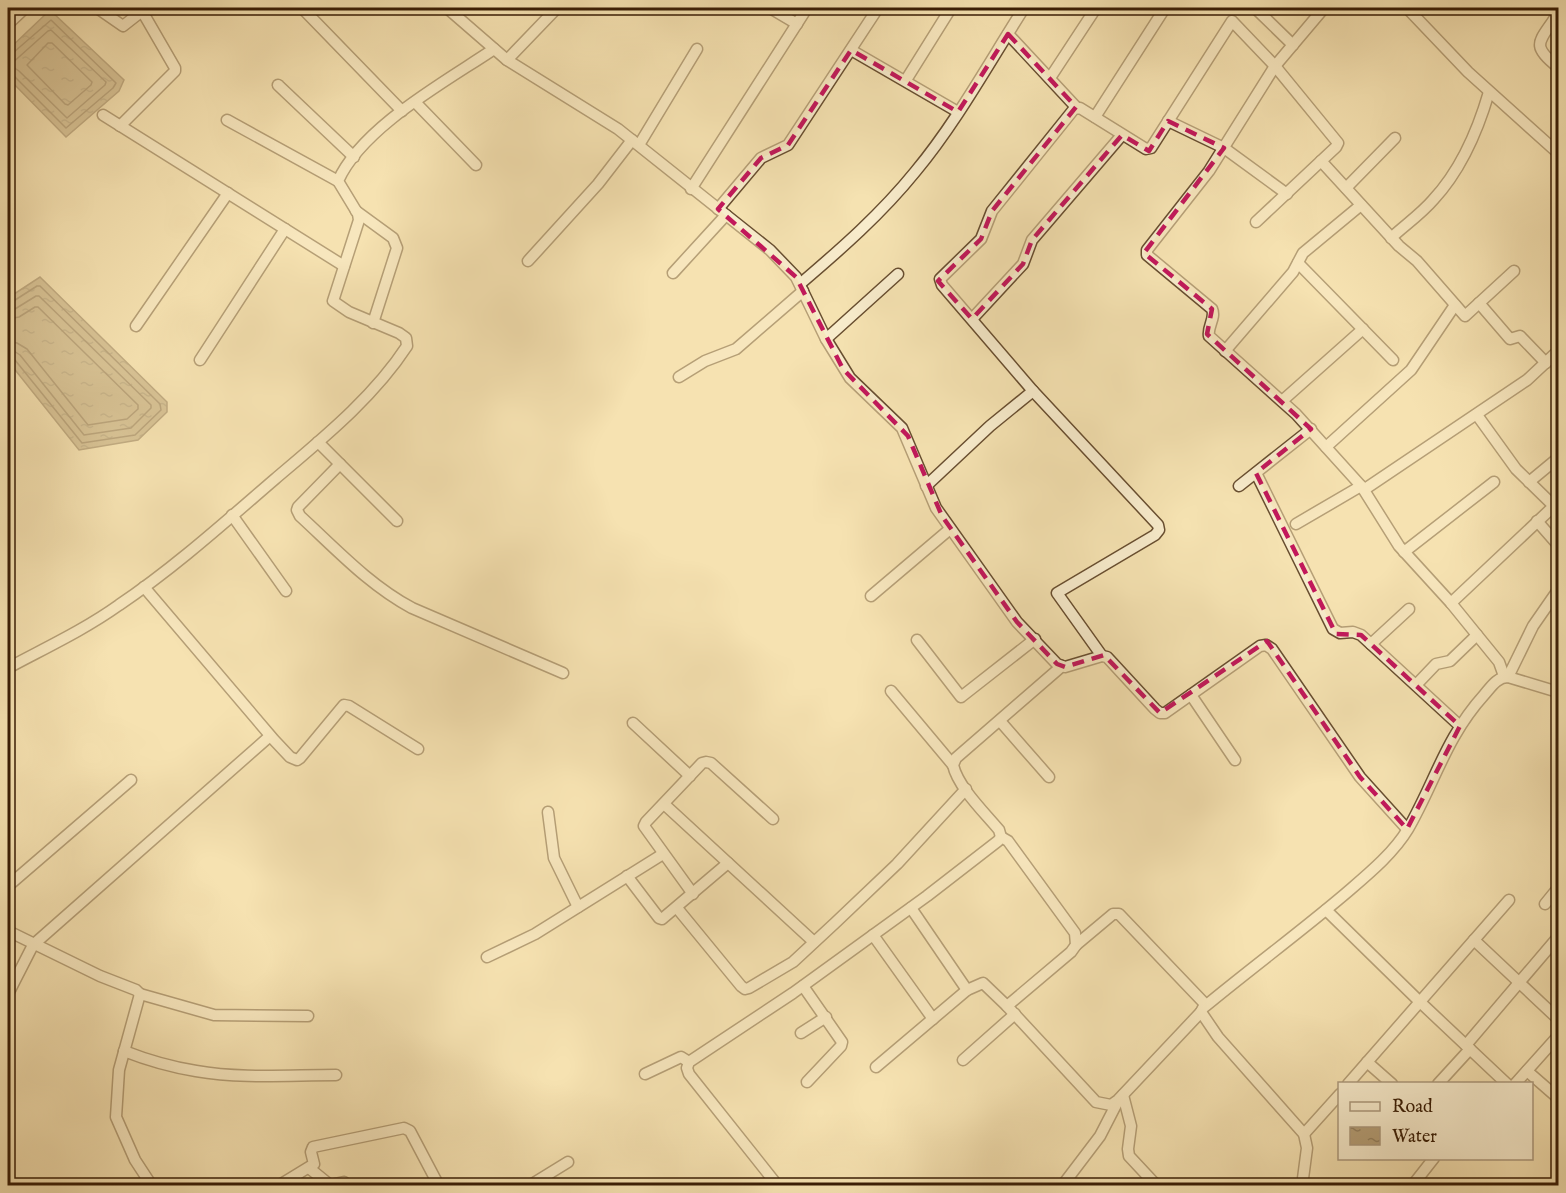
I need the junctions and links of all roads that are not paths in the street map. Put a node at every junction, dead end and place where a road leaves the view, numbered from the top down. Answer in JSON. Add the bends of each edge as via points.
{"nodes":[{"id":1,"x":25,"y":8,"type":"edge"},
{"id":2,"x":97,"y":8,"type":"edge"},
{"id":3,"x":302,"y":8,"type":"edge"},
{"id":4,"x":447,"y":8,"type":"edge"},
{"id":5,"x":557,"y":8,"type":"edge"},
{"id":6,"x":770,"y":8,"type":"edge"},
{"id":7,"x":807,"y":8,"type":"edge"},
{"id":8,"x":878,"y":8,"type":"edge"},
{"id":9,"x":951,"y":8,"type":"edge"},
{"id":10,"x":1024,"y":8,"type":"edge"},
{"id":11,"x":1096,"y":8,"type":"edge"},
{"id":12,"x":1165,"y":8,"type":"edge"},
{"id":13,"x":1255,"y":8,"type":"edge"},
{"id":14,"x":1324,"y":8,"type":"edge"},
{"id":15,"x":1407,"y":8,"type":"edge"},
{"id":16,"x":144,"y":9,"type":"edge"},
{"id":17,"x":1558,"y":13,"type":"edge"},
{"id":18,"x":8,"y":24,"type":"edge"},
{"id":19,"x":797,"y":24,"type":"junction"},
{"id":20,"x":1008,"y":34,"type":"junction"},
{"id":21,"x":1293,"y":45,"type":"junction"},
{"id":22,"x":494,"y":49,"type":"junction"},
{"id":23,"x":697,"y":49,"type":"dead end"},
{"id":24,"x":851,"y":50,"type":"junction"},
{"id":25,"x":507,"y":60,"type":"junction"},
{"id":26,"x":1275,"y":66,"type":"junction"},
{"id":27,"x":1558,"y":68,"type":"edge"},
{"id":28,"x":1050,"y":78,"type":"junction"},
{"id":29,"x":906,"y":80,"type":"junction"},
{"id":30,"x":278,"y":85,"type":"dead end"},
{"id":31,"x":1489,"y":92,"type":"junction"},
{"id":32,"x":415,"y":102,"type":"junction"},
{"id":33,"x":1076,"y":107,"type":"junction"},
{"id":34,"x":402,"y":111,"type":"junction"},
{"id":35,"x":958,"y":112,"type":"junction"},
{"id":36,"x":103,"y":115,"type":"dead end"},
{"id":37,"x":1095,"y":117,"type":"junction"},
{"id":38,"x":227,"y":120,"type":"dead end"},
{"id":39,"x":1168,"y":121,"type":"junction"},
{"id":40,"x":120,"y":126,"type":"junction"},
{"id":41,"x":1122,"y":135,"type":"junction"},
{"id":42,"x":1395,"y":138,"type":"dead end"},
{"id":43,"x":636,"y":143,"type":"junction"},
{"id":44,"x":1224,"y":148,"type":"junction"},
{"id":45,"x":1558,"y":153,"type":"edge"},
{"id":46,"x":354,"y":157,"type":"junction"},
{"id":47,"x":1321,"y":161,"type":"junction"},
{"id":48,"x":476,"y":165,"type":"dead end"},
{"id":49,"x":338,"y":181,"type":"junction"},
{"id":50,"x":1346,"y":188,"type":"junction"},
{"id":51,"x":691,"y":189,"type":"junction"},
{"id":52,"x":228,"y":193,"type":"junction"},
{"id":53,"x":1287,"y":194,"type":"junction"},
{"id":54,"x":1361,"y":205,"type":"junction"},
{"id":55,"x":356,"y":211,"type":"junction"},
{"id":56,"x":722,"y":212,"type":"junction"},
{"id":57,"x":1257,"y":222,"type":"dead end"},
{"id":58,"x":285,"y":228,"type":"junction"},
{"id":59,"x":1391,"y":238,"type":"junction"},
{"id":60,"x":528,"y":261,"type":"dead end"},
{"id":61,"x":1298,"y":262,"type":"junction"},
{"id":62,"x":344,"y":266,"type":"junction"},
{"id":63,"x":1514,"y":271,"type":"dead end"},
{"id":64,"x":673,"y":273,"type":"dead end"},
{"id":65,"x":898,"y":274,"type":"dead end"},
{"id":66,"x":802,"y":288,"type":"junction"},
{"id":67,"x":1479,"y":303,"type":"junction"},
{"id":68,"x":1455,"y":305,"type":"junction"},
{"id":69,"x":972,"y":319,"type":"junction"},
{"id":70,"x":373,"y":323,"type":"junction"},
{"id":71,"x":136,"y":326,"type":"dead end"},
{"id":72,"x":1363,"y":329,"type":"junction"},
{"id":73,"x":826,"y":339,"type":"junction"},
{"id":74,"x":1225,"y":351,"type":"junction"},
{"id":75,"x":1558,"y":351,"type":"edge"},
{"id":76,"x":200,"y":360,"type":"dead end"},
{"id":77,"x":1393,"y":360,"type":"dead end"},
{"id":78,"x":1546,"y":363,"type":"junction"},
{"id":79,"x":679,"y":377,"type":"dead end"},
{"id":80,"x":1034,"y":391,"type":"junction"},
{"id":81,"x":1282,"y":401,"type":"junction"},
{"id":82,"x":1477,"y":414,"type":"junction"},
{"id":83,"x":1311,"y":429,"type":"junction"},
{"id":84,"x":318,"y":442,"type":"junction"},
{"id":85,"x":1326,"y":447,"type":"junction"},
{"id":86,"x":1558,"y":458,"type":"edge"},
{"id":87,"x":340,"y":464,"type":"junction"},
{"id":88,"x":1256,"y":473,"type":"junction"},
{"id":89,"x":1494,"y":482,"type":"dead end"},
{"id":90,"x":1529,"y":482,"type":"junction"},
{"id":91,"x":926,"y":486,"type":"junction"},
{"id":92,"x":1239,"y":486,"type":"dead end"},
{"id":93,"x":1362,"y":487,"type":"junction"},
{"id":94,"x":1556,"y":508,"type":"edge"},
{"id":95,"x":232,"y":516,"type":"junction"},
{"id":96,"x":397,"y":521,"type":"dead end"},
{"id":97,"x":1537,"y":521,"type":"junction"},
{"id":98,"x":1296,"y":524,"type":"dead end"},
{"id":99,"x":950,"y":529,"type":"junction"},
{"id":100,"x":1558,"y":545,"type":"edge"},
{"id":101,"x":1404,"y":552,"type":"junction"},
{"id":102,"x":144,"y":587,"type":"junction"},
{"id":103,"x":1558,"y":590,"type":"edge"},
{"id":104,"x":286,"y":591,"type":"dead end"},
{"id":105,"x":871,"y":596,"type":"dead end"},
{"id":106,"x":1451,"y":603,"type":"junction"},
{"id":107,"x":1409,"y":609,"type":"dead end"},
{"id":108,"x":1477,"y":635,"type":"junction"},
{"id":109,"x":1035,"y":639,"type":"junction"},
{"id":110,"x":917,"y":640,"type":"dead end"},
{"id":111,"x":1371,"y":644,"type":"junction"},
{"id":112,"x":1102,"y":656,"type":"junction"},
{"id":113,"x":1062,"y":666,"type":"junction"},
{"id":114,"x":8,"y":668,"type":"edge"},
{"id":115,"x":563,"y":673,"type":"dead end"},
{"id":116,"x":1506,"y":676,"type":"junction"},
{"id":117,"x":1416,"y":685,"type":"junction"},
{"id":118,"x":891,"y":691,"type":"dead end"},
{"id":119,"x":1558,"y":692,"type":"edge"},
{"id":120,"x":1191,"y":695,"type":"junction"},
{"id":121,"x":1000,"y":721,"type":"junction"},
{"id":122,"x":633,"y":723,"type":"dead end"},
{"id":123,"x":1460,"y":726,"type":"junction"},
{"id":124,"x":270,"y":736,"type":"junction"},
{"id":125,"x":418,"y":749,"type":"dead end"},
{"id":126,"x":1235,"y":760,"type":"dead end"},
{"id":127,"x":952,"y":765,"type":"junction"},
{"id":128,"x":690,"y":777,"type":"junction"},
{"id":129,"x":1049,"y":777,"type":"dead end"},
{"id":130,"x":131,"y":780,"type":"dead end"},
{"id":131,"x":966,"y":789,"type":"junction"},
{"id":132,"x":664,"y":804,"type":"junction"},
{"id":133,"x":548,"y":812,"type":"dead end"},
{"id":134,"x":772,"y":819,"type":"dead end"},
{"id":135,"x":1407,"y":829,"type":"junction"},
{"id":136,"x":1001,"y":837,"type":"junction"},
{"id":137,"x":663,"y":854,"type":"junction"},
{"id":138,"x":728,"y":863,"type":"junction"},
{"id":139,"x":627,"y":876,"type":"junction"},
{"id":140,"x":8,"y":886,"type":"edge"},
{"id":141,"x":1558,"y":888,"type":"edge"},
{"id":142,"x":693,"y":894,"type":"junction"},
{"id":143,"x":1509,"y":900,"type":"dead end"},
{"id":144,"x":1545,"y":904,"type":"dead end"},
{"id":145,"x":578,"y":907,"type":"junction"},
{"id":146,"x":678,"y":908,"type":"junction"},
{"id":147,"x":910,"y":908,"type":"junction"},
{"id":148,"x":1326,"y":910,"type":"junction"},
{"id":149,"x":8,"y":931,"type":"edge"},
{"id":150,"x":873,"y":935,"type":"junction"},
{"id":151,"x":1558,"y":937,"type":"edge"},
{"id":152,"x":1474,"y":940,"type":"junction"},
{"id":153,"x":814,"y":942,"type":"junction"},
{"id":154,"x":33,"y":945,"type":"junction"},
{"id":155,"x":1076,"y":945,"type":"junction"},
{"id":156,"x":487,"y":957,"type":"dead end"},
{"id":157,"x":1520,"y":983,"type":"junction"},
{"id":158,"x":802,"y":986,"type":"junction"},
{"id":159,"x":968,"y":990,"type":"junction"},
{"id":160,"x":8,"y":994,"type":"edge"},
{"id":161,"x":140,"y":994,"type":"junction"},
{"id":162,"x":1420,"y":1002,"type":"junction"},
{"id":163,"x":1007,"y":1006,"type":"junction"},
{"id":164,"x":1204,"y":1008,"type":"junction"},
{"id":165,"x":1015,"y":1014,"type":"junction"},
{"id":166,"x":308,"y":1016,"type":"dead end"},
{"id":167,"x":826,"y":1017,"type":"junction"},
{"id":168,"x":933,"y":1019,"type":"junction"},
{"id":169,"x":1558,"y":1019,"type":"edge"},
{"id":170,"x":801,"y":1033,"type":"dead end"},
{"id":171,"x":1558,"y":1036,"type":"edge"},
{"id":172,"x":1468,"y":1047,"type":"junction"},
{"id":173,"x":124,"y":1052,"type":"junction"},
{"id":174,"x":963,"y":1060,"type":"dead end"},
{"id":175,"x":689,"y":1062,"type":"junction"},
{"id":176,"x":1368,"y":1062,"type":"junction"},
{"id":177,"x":876,"y":1067,"type":"dead end"},
{"id":178,"x":1527,"y":1071,"type":"junction"},
{"id":179,"x":645,"y":1074,"type":"dead end"},
{"id":180,"x":336,"y":1075,"type":"dead end"},
{"id":181,"x":807,"y":1082,"type":"dead end"},
{"id":182,"x":1349,"y":1082,"type":"edge"},
{"id":183,"x":1391,"y":1082,"type":"edge"},
{"id":184,"x":1439,"y":1082,"type":"edge"},
{"id":185,"x":1502,"y":1082,"type":"edge"},
{"id":186,"x":1516,"y":1082,"type":"edge"},
{"id":187,"x":1338,"y":1096,"type":"edge"},
{"id":188,"x":1121,"y":1098,"type":"junction"},
{"id":189,"x":1558,"y":1098,"type":"edge"},
{"id":190,"x":1304,"y":1134,"type":"junction"},
{"id":191,"x":1432,"y":1160,"type":"edge"},
{"id":192,"x":568,"y":1162,"type":"dead end"},
{"id":193,"x":309,"y":1168,"type":"junction"},
{"id":194,"x":152,"y":1185,"type":"edge"},
{"id":195,"x":278,"y":1185,"type":"edge"},
{"id":196,"x":347,"y":1185,"type":"edge"},
{"id":197,"x":439,"y":1185,"type":"edge"},
{"id":198,"x":529,"y":1185,"type":"edge"},
{"id":199,"x":778,"y":1185,"type":"edge"},
{"id":200,"x":1062,"y":1185,"type":"edge"},
{"id":201,"x":1157,"y":1185,"type":"edge"},
{"id":202,"x":1303,"y":1185,"type":"edge"},
{"id":203,"x":1412,"y":1185,"type":"edge"}],
"edges":[{"from":1,"to":18,"type":"street"},
{"from":2,"to":16,"type":"street","via":[[123,26]]},
{"from":3,"to":34,"type":"street"},
{"from":4,"to":22,"type":"street"},
{"from":5,"to":25,"type":"street"},
{"from":6,"to":19,"type":"street"},
{"from":7,"to":19,"type":"street"},
{"from":8,"to":24,"type":"street"},
{"from":9,"to":29,"type":"street"},
{"from":10,"to":20,"type":"street"},
{"from":11,"to":28,"type":"street"},
{"from":12,"to":37,"type":"street"},
{"from":13,"to":21,"type":"street"},
{"from":14,"to":21,"type":"street"},
{"from":15,"to":31,"type":"street"},
{"from":16,"to":40,"type":"street","via":[[175,71]]},
{"from":17,"to":27,"type":"street","via":[[1539,49]]},
{"from":19,"to":51,"type":"street"},
{"from":20,"to":28,"type":"street"},
{"from":20,"to":35,"type":"street"},
{"from":21,"to":26,"type":"street"},
{"from":22,"to":25,"type":"street"},
{"from":22,"to":32,"type":"street"},
{"from":23,"to":43,"type":"street"},
{"from":24,"to":29,"type":"street"},
{"from":24,"to":56,"type":"street","via":[[788,145],[761,158]]},
{"from":25,"to":43,"type":"street"},
{"from":26,"to":39,"type":"street","via":[[1232,21]]},
{"from":26,"to":44,"type":"street"},
{"from":26,"to":47,"type":"street","via":[[1337,139],[1336,147]]},
{"from":28,"to":33,"type":"street"},
{"from":29,"to":35,"type":"street"},
{"from":30,"to":46,"type":"street"},
{"from":31,"to":45,"type":"street"},
{"from":31,"to":59,"type":"street","via":[[1477,128],[1452,176],[1431,202]]},
{"from":32,"to":34,"type":"street"},
{"from":32,"to":48,"type":"street"},
{"from":33,"to":37,"type":"street"},
{"from":33,"to":69,"type":"street","via":[[996,204],[981,239],[940,279]]},
{"from":34,"to":46,"type":"street"},
{"from":35,"to":66,"type":"street","via":[[891,200]]},
{"from":36,"to":40,"type":"street"},
{"from":37,"to":41,"type":"street"},
{"from":38,"to":49,"type":"street"},
{"from":39,"to":41,"type":"street","via":[[1149,150]]},
{"from":39,"to":44,"type":"street"},
{"from":40,"to":52,"type":"street"},
{"from":41,"to":69,"type":"street","via":[[1032,240],[1023,264]]},
{"from":42,"to":50,"type":"street"},
{"from":43,"to":51,"type":"street"},
{"from":43,"to":60,"type":"street"},
{"from":44,"to":53,"type":"street"},
{"from":44,"to":74,"type":"street","via":[[1146,253],[1212,309],[1208,334]]},
{"from":46,"to":49,"type":"street"},
{"from":47,"to":50,"type":"street"},
{"from":47,"to":53,"type":"street"},
{"from":49,"to":55,"type":"street"},
{"from":50,"to":54,"type":"street"},
{"from":51,"to":56,"type":"street"},
{"from":52,"to":58,"type":"street"},
{"from":52,"to":71,"type":"street"},
{"from":53,"to":57,"type":"street"},
{"from":54,"to":59,"type":"street"},
{"from":54,"to":61,"type":"street","via":[[1306,249]]},
{"from":55,"to":62,"type":"street","via":[[358,227]]},
{"from":55,"to":70,"type":"street","via":[[393,238],[397,248]]},
{"from":56,"to":64,"type":"street"},
{"from":56,"to":66,"type":"street","via":[[790,268]]},
{"from":58,"to":62,"type":"street"},
{"from":58,"to":76,"type":"street"},
{"from":59,"to":68,"type":"street","via":[[1418,261]]},
{"from":61,"to":72,"type":"street"},
{"from":61,"to":74,"type":"street"},
{"from":62,"to":70,"type":"street","via":[[333,301]]},
{"from":63,"to":67,"type":"street"},
{"from":65,"to":73,"type":"street"},
{"from":66,"to":73,"type":"street"},
{"from":66,"to":79,"type":"street","via":[[736,350],[705,361]]},
{"from":67,"to":68,"type":"street","via":[[1465,316]]},
{"from":67,"to":78,"type":"street","via":[[1510,339],[1520,336]]},
{"from":68,"to":85,"type":"street","via":[[1411,370]]},
{"from":69,"to":80,"type":"street"},
{"from":70,"to":84,"type":"street","via":[[404,335],[407,346],[381,380]]},
{"from":72,"to":77,"type":"street"},
{"from":72,"to":81,"type":"street"},
{"from":73,"to":91,"type":"street","via":[[850,378],[908,436]]},
{"from":74,"to":81,"type":"street"},
{"from":75,"to":78,"type":"street"},
{"from":78,"to":82,"type":"street"},
{"from":80,"to":91,"type":"street"},
{"from":80,"to":112,"type":"street","via":[[1158,525],[1155,535],[1057,593]]},
{"from":81,"to":83,"type":"street"},
{"from":82,"to":90,"type":"street"},
{"from":82,"to":93,"type":"street","via":[[1368,488]]},
{"from":83,"to":85,"type":"street"},
{"from":83,"to":88,"type":"street"},
{"from":84,"to":87,"type":"street"},
{"from":84,"to":95,"type":"street"},
{"from":85,"to":93,"type":"street"},
{"from":86,"to":90,"type":"street"},
{"from":87,"to":96,"type":"street"},
{"from":87,"to":115,"type":"street","via":[[298,507],[300,516],[392,597]]},
{"from":88,"to":92,"type":"street"},
{"from":88,"to":111,"type":"street","via":[[1333,629],[1340,633],[1358,632]]},
{"from":89,"to":101,"type":"street"},
{"from":90,"to":94,"type":"street"},
{"from":91,"to":99,"type":"street"},
{"from":93,"to":98,"type":"street"},
{"from":93,"to":101,"type":"street"},
{"from":94,"to":97,"type":"street"},
{"from":95,"to":102,"type":"street"},
{"from":95,"to":104,"type":"street"},
{"from":97,"to":100,"type":"street"},
{"from":97,"to":106,"type":"street"},
{"from":99,"to":105,"type":"street"},
{"from":99,"to":109,"type":"street","via":[[1017,622]]},
{"from":101,"to":106,"type":"street"},
{"from":102,"to":114,"type":"street","via":[[97,620]]},
{"from":102,"to":124,"type":"street"},
{"from":103,"to":116,"type":"street"},
{"from":106,"to":108,"type":"street"},
{"from":107,"to":111,"type":"street"},
{"from":108,"to":116,"type":"street"},
{"from":108,"to":117,"type":"street","via":[[1450,661],[1436,664]]},
{"from":109,"to":110,"type":"street","via":[[961,697]]},
{"from":109,"to":113,"type":"street"},
{"from":111,"to":117,"type":"street"},
{"from":112,"to":113,"type":"street"},
{"from":112,"to":120,"type":"street","via":[[1113,661],[1160,713],[1170,711]]},
{"from":113,"to":121,"type":"street"},
{"from":116,"to":119,"type":"street"},
{"from":116,"to":123,"type":"street","via":[[1499,678]]},
{"from":117,"to":123,"type":"street"},
{"from":118,"to":127,"type":"street"},
{"from":120,"to":126,"type":"street"},
{"from":120,"to":135,"type":"street","via":[[1260,646],[1269,647],[1360,777]]},
{"from":121,"to":127,"type":"street"},
{"from":121,"to":129,"type":"street"},
{"from":122,"to":128,"type":"street"},
{"from":123,"to":135,"type":"street"},
{"from":124,"to":125,"type":"street","via":[[297,760],[344,705]]},
{"from":124,"to":154,"type":"street"},
{"from":127,"to":131,"type":"street"},
{"from":128,"to":132,"type":"street"},
{"from":128,"to":134,"type":"street","via":[[702,763],[711,763]]},
{"from":130,"to":140,"type":"street"},
{"from":131,"to":136,"type":"street"},
{"from":131,"to":153,"type":"street","via":[[897,864]]},
{"from":132,"to":137,"type":"street","via":[[645,826]]},
{"from":132,"to":138,"type":"street"},
{"from":133,"to":145,"type":"street","via":[[554,858]]},
{"from":135,"to":148,"type":"street","via":[[1395,847]]},
{"from":136,"to":147,"type":"street"},
{"from":136,"to":155,"type":"street","via":[[1066,918],[1075,933]]},
{"from":137,"to":139,"type":"street"},
{"from":137,"to":142,"type":"street"},
{"from":138,"to":142,"type":"street"},
{"from":138,"to":153,"type":"street"},
{"from":139,"to":145,"type":"street"},
{"from":139,"to":146,"type":"street","via":[[659,918],[666,918]]},
{"from":141,"to":144,"type":"street"},
{"from":142,"to":146,"type":"street"},
{"from":143,"to":152,"type":"street"},
{"from":145,"to":156,"type":"street"},
{"from":146,"to":153,"type":"street","via":[[745,989],[785,968]]},
{"from":147,"to":150,"type":"street"},
{"from":147,"to":159,"type":"street"},
{"from":148,"to":162,"type":"street"},
{"from":148,"to":164,"type":"street"},
{"from":149,"to":154,"type":"street"},
{"from":150,"to":158,"type":"street"},
{"from":150,"to":168,"type":"street"},
{"from":151,"to":157,"type":"street"},
{"from":152,"to":157,"type":"street"},
{"from":152,"to":162,"type":"street"},
{"from":154,"to":160,"type":"street"},
{"from":154,"to":161,"type":"street"},
{"from":155,"to":163,"type":"street"},
{"from":155,"to":164,"type":"street","via":[[1113,914],[1119,914]]},
{"from":157,"to":169,"type":"street"},
{"from":157,"to":172,"type":"street"},
{"from":158,"to":167,"type":"street"},
{"from":158,"to":175,"type":"street"},
{"from":159,"to":163,"type":"street","via":[[986,984]]},
{"from":159,"to":168,"type":"street"},
{"from":161,"to":166,"type":"street","via":[[214,1015]]},
{"from":161,"to":173,"type":"street"},
{"from":162,"to":172,"type":"street"},
{"from":162,"to":176,"type":"street"},
{"from":163,"to":165,"type":"street"},
{"from":164,"to":188,"type":"street"},
{"from":164,"to":190,"type":"street","via":[[1202,1016],[1218,1037]]},
{"from":165,"to":174,"type":"street"},
{"from":165,"to":188,"type":"street","via":[[1095,1102],[1110,1105]]},
{"from":167,"to":170,"type":"street"},
{"from":167,"to":181,"type":"street","via":[[841,1038],[841,1046]]},
{"from":168,"to":177,"type":"street"},
{"from":171,"to":178,"type":"street"},
{"from":172,"to":184,"type":"street"},
{"from":172,"to":185,"type":"street"},
{"from":173,"to":180,"type":"street","via":[[198,1072]]},
{"from":173,"to":194,"type":"street","via":[[116,1117],[135,1160]]},
{"from":175,"to":179,"type":"street","via":[[681,1057]]},
{"from":175,"to":199,"type":"street","via":[[689,1074]]},
{"from":176,"to":182,"type":"street"},
{"from":176,"to":183,"type":"street"},
{"from":178,"to":186,"type":"street"},
{"from":178,"to":189,"type":"street"},
{"from":187,"to":190,"type":"street"},
{"from":188,"to":200,"type":"street","via":[[1100,1136]]},
{"from":188,"to":201,"type":"street","via":[[1131,1126],[1129,1156]]},
{"from":190,"to":202,"type":"street","via":[[1307,1148]]},
{"from":191,"to":203,"type":"street"},
{"from":192,"to":198,"type":"street"},
{"from":193,"to":195,"type":"street"},
{"from":193,"to":196,"type":"street","via":[[330,1185]]},
{"from":193,"to":197,"type":"street","via":[[314,1164],[313,1147],[404,1128],[410,1131]]}]}
